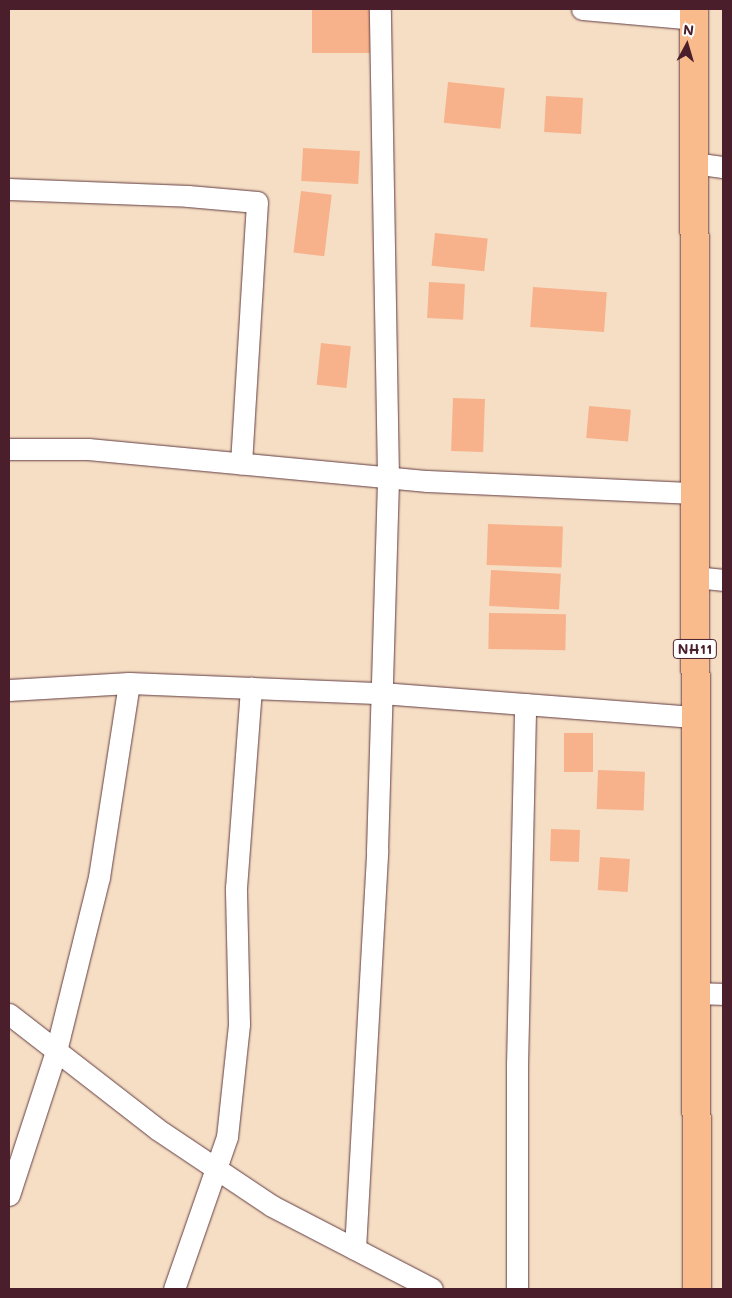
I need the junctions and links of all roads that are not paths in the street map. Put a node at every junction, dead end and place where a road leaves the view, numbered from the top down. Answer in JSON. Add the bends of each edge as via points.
{"nodes":[{"id":1,"x":380,"y":9,"type":"edge"},
{"id":2,"x":582,"y":9,"type":"edge"},
{"id":3,"x":694,"y":14,"type":"edge"},
{"id":4,"x":694,"y":163,"type":"junction"},
{"id":5,"x":723,"y":167,"type":"edge"},
{"id":6,"x":9,"y":189,"type":"edge"},
{"id":7,"x":9,"y":449,"type":"edge"},
{"id":8,"x":240,"y":464,"type":"junction"},
{"id":9,"x":388,"y":477,"type":"junction"},
{"id":10,"x":695,"y":493,"type":"junction"},
{"id":11,"x":695,"y":577,"type":"junction"},
{"id":12,"x":723,"y":580,"type":"edge"},
{"id":13,"x":129,"y":682,"type":"junction"},
{"id":14,"x":252,"y":688,"type":"junction"},
{"id":15,"x":9,"y":690,"type":"edge"},
{"id":16,"x":382,"y":693,"type":"junction"},
{"id":17,"x":525,"y":704,"type":"junction"},
{"id":18,"x":696,"y":717,"type":"junction"},
{"id":19,"x":697,"y":993,"type":"junction"},
{"id":20,"x":723,"y":994,"type":"edge"},
{"id":21,"x":9,"y":1014,"type":"edge"},
{"id":22,"x":56,"y":1051,"type":"junction"},
{"id":23,"x":216,"y":1169,"type":"junction"},
{"id":24,"x":9,"y":1195,"type":"edge"},
{"id":25,"x":355,"y":1249,"type":"junction"},
{"id":26,"x":174,"y":1289,"type":"edge"},
{"id":27,"x":432,"y":1289,"type":"edge"},
{"id":28,"x":517,"y":1289,"type":"edge"},
{"id":29,"x":697,"y":1289,"type":"edge"}],
"edges":[{"from":1,"to":9,"type":"street"},
{"from":2,"to":3,"type":"street"},
{"from":3,"to":4,"type":"highway","number":"NH11"},
{"from":4,"to":5,"type":"street"},
{"from":4,"to":10,"type":"highway","number":"NH11"},
{"from":6,"to":8,"type":"street","via":[[257,202]]},
{"from":7,"to":8,"type":"street","via":[[88,450]]},
{"from":8,"to":9,"type":"street"},
{"from":9,"to":10,"type":"street"},
{"from":9,"to":16,"type":"street"},
{"from":10,"to":11,"type":"highway","number":"NH11"},
{"from":11,"to":12,"type":"street"},
{"from":11,"to":18,"type":"highway","number":"NH11"},
{"from":13,"to":14,"type":"street"},
{"from":13,"to":15,"type":"street"},
{"from":13,"to":22,"type":"street","via":[[99,877]]},
{"from":14,"to":16,"type":"street"},
{"from":14,"to":23,"type":"street","via":[[236,888],[239,1024],[227,1137]]},
{"from":16,"to":17,"type":"street"},
{"from":16,"to":25,"type":"street","via":[[377,851]]},
{"from":17,"to":18,"type":"street"},
{"from":17,"to":28,"type":"street","via":[[517,1064]]},
{"from":18,"to":19,"type":"highway","number":"NH11"},
{"from":19,"to":20,"type":"street"},
{"from":19,"to":29,"type":"highway","number":"NH11"},
{"from":21,"to":22,"type":"street"},
{"from":22,"to":23,"type":"street"},
{"from":22,"to":24,"type":"street"},
{"from":23,"to":25,"type":"street","via":[[272,1206]]},
{"from":23,"to":26,"type":"street"},
{"from":25,"to":27,"type":"street"}]}
